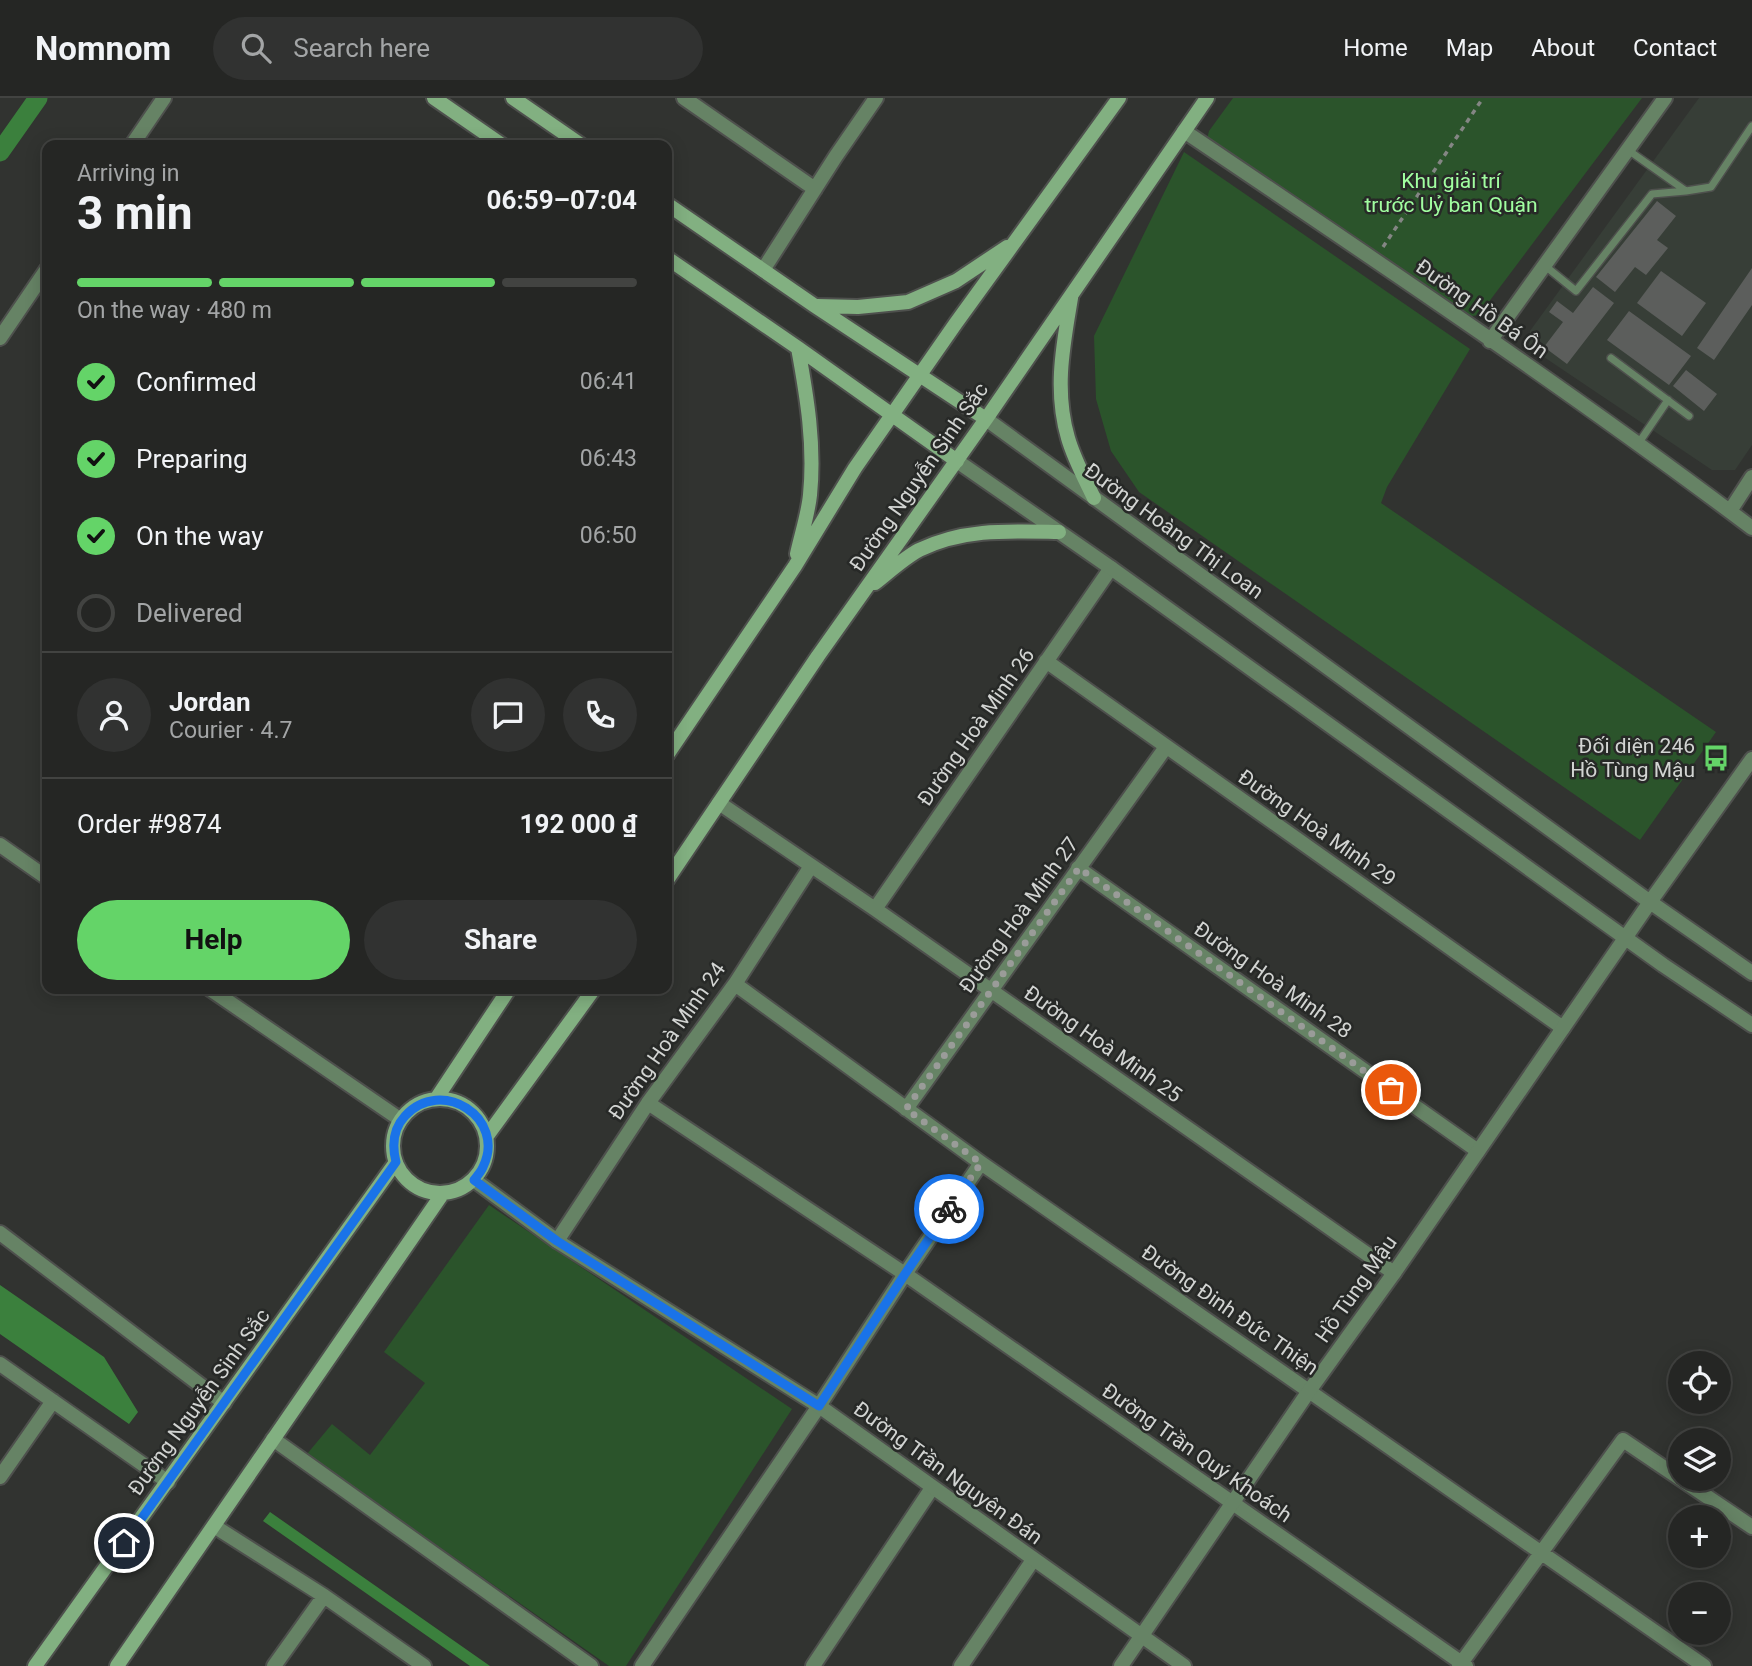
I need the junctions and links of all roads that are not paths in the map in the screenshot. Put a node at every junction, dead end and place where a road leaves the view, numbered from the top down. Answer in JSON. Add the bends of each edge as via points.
{"nodes":[{"id":1,"x":164,"y":98,"type":"edge"},
{"id":2,"x":433,"y":98,"type":"edge"},
{"id":3,"x":513,"y":98,"type":"edge"},
{"id":4,"x":684,"y":98,"type":"edge"},
{"id":5,"x":876,"y":98,"type":"edge"},
{"id":6,"x":1119,"y":98,"type":"edge"},
{"id":7,"x":1207,"y":98,"type":"edge"},
{"id":8,"x":1665,"y":98,"type":"edge"},
{"id":9,"x":706,"y":104,"type":"edge"},
{"id":10,"x":1752,"y":126,"type":"edge"},
{"id":11,"x":1184,"y":131,"type":"junction"},
{"id":12,"x":135,"y":140,"type":"edge"},
{"id":13,"x":495,"y":140,"type":"edge"},
{"id":14,"x":575,"y":140,"type":"edge"},
{"id":15,"x":1628,"y":149,"type":"junction"},
{"id":16,"x":815,"y":189,"type":"junction"},
{"id":17,"x":1686,"y":191,"type":"junction"},
{"id":18,"x":672,"y":207,"type":"edge"},
{"id":19,"x":1016,"y":241,"type":"junction"},
{"id":20,"x":672,"y":261,"type":"edge"},
{"id":21,"x":1544,"y":265,"type":"junction"},
{"id":22,"x":763,"y":270,"type":"junction"},
{"id":23,"x":42,"y":276,"type":"edge"},
{"id":24,"x":1072,"y":293,"type":"junction"},
{"id":25,"x":815,"y":306,"type":"junction"},
{"id":26,"x":0,"y":338,"type":"edge"},
{"id":27,"x":1490,"y":341,"type":"junction"},
{"id":28,"x":798,"y":348,"type":"junction"},
{"id":29,"x":1611,"y":358,"type":"dead end"},
{"id":30,"x":920,"y":374,"type":"junction"},
{"id":31,"x":1668,"y":400,"type":"junction"},
{"id":32,"x":892,"y":414,"type":"junction"},
{"id":33,"x":1689,"y":416,"type":"dead end"},
{"id":34,"x":986,"y":419,"type":"junction"},
{"id":35,"x":1638,"y":444,"type":"junction"},
{"id":36,"x":957,"y":461,"type":"junction"},
{"id":37,"x":1752,"y":477,"type":"edge"},
{"id":38,"x":1094,"y":498,"type":"junction"},
{"id":39,"x":1730,"y":511,"type":"junction"},
{"id":40,"x":1752,"y":528,"type":"edge"},
{"id":41,"x":1059,"y":532,"type":"junction"},
{"id":42,"x":794,"y":566,"type":"junction"},
{"id":43,"x":1111,"y":568,"type":"junction"},
{"id":44,"x":863,"y":592,"type":"junction"},
{"id":45,"x":1046,"y":662,"type":"junction"},
{"id":46,"x":1166,"y":747,"type":"junction"},
{"id":47,"x":672,"y":748,"type":"edge"},
{"id":48,"x":1752,"y":759,"type":"edge"},
{"id":49,"x":719,"y":803,"type":"junction"},
{"id":50,"x":0,"y":845,"type":"edge"},
{"id":51,"x":811,"y":866,"type":"junction"},
{"id":52,"x":1079,"y":868,"type":"junction"},
{"id":53,"x":672,"y":873,"type":"edge"},
{"id":54,"x":42,"y":874,"type":"edge"},
{"id":55,"x":1650,"y":902,"type":"junction"},
{"id":56,"x":875,"y":909,"type":"junction"},
{"id":57,"x":1626,"y":937,"type":"junction"},
{"id":58,"x":1752,"y":972,"type":"edge"},
{"id":59,"x":735,"y":984,"type":"junction"},
{"id":60,"x":990,"y":990,"type":"junction"},
{"id":61,"x":217,"y":994,"type":"edge"},
{"id":62,"x":506,"y":994,"type":"edge"},
{"id":63,"x":590,"y":994,"type":"edge"},
{"id":64,"x":1752,"y":1025,"type":"edge"},
{"id":65,"x":1563,"y":1028,"type":"junction"},
{"id":66,"x":436,"y":1099,"type":"junction"},
{"id":67,"x":648,"y":1103,"type":"junction"},
{"id":68,"x":906,"y":1109,"type":"junction"},
{"id":69,"x":401,"y":1119,"type":"junction"},
{"id":70,"x":487,"y":1136,"type":"junction"},
{"id":71,"x":1478,"y":1151,"type":"junction"},
{"id":72,"x":396,"y":1162,"type":"junction"},
{"id":73,"x":981,"y":1163,"type":"junction"},
{"id":74,"x":474,"y":1180,"type":"junction"},
{"id":75,"x":443,"y":1193,"type":"junction"},
{"id":76,"x":0,"y":1233,"type":"edge"},
{"id":77,"x":557,"y":1241,"type":"junction"},
{"id":78,"x":1394,"y":1273,"type":"junction"},
{"id":79,"x":905,"y":1274,"type":"junction"},
{"id":80,"x":0,"y":1364,"type":"edge"},
{"id":81,"x":1309,"y":1391,"type":"junction"},
{"id":82,"x":53,"y":1401,"type":"junction"},
{"id":83,"x":224,"y":1403,"type":"junction"},
{"id":84,"x":819,"y":1406,"type":"junction"},
{"id":85,"x":273,"y":1440,"type":"junction"},
{"id":86,"x":0,"y":1477,"type":"edge"},
{"id":87,"x":168,"y":1482,"type":"junction"},
{"id":88,"x":932,"y":1488,"type":"junction"},
{"id":89,"x":1233,"y":1503,"type":"junction"},
{"id":90,"x":214,"y":1526,"type":"junction"},
{"id":91,"x":1752,"y":1527,"type":"edge"},
{"id":92,"x":1542,"y":1552,"type":"junction"},
{"id":93,"x":1033,"y":1560,"type":"junction"},
{"id":94,"x":324,"y":1596,"type":"junction"},
{"id":95,"x":1141,"y":1637,"type":"junction"},
{"id":96,"x":1462,"y":1665,"type":"edge"},
{"id":97,"x":35,"y":1666,"type":"edge"},
{"id":98,"x":117,"y":1666,"type":"edge"},
{"id":99,"x":274,"y":1666,"type":"edge"},
{"id":100,"x":424,"y":1666,"type":"edge"},
{"id":101,"x":591,"y":1666,"type":"edge"},
{"id":102,"x":642,"y":1666,"type":"edge"},
{"id":103,"x":813,"y":1666,"type":"edge"},
{"id":104,"x":961,"y":1666,"type":"edge"},
{"id":105,"x":1121,"y":1666,"type":"edge"},
{"id":106,"x":1184,"y":1666,"type":"edge"},
{"id":107,"x":1704,"y":1666,"type":"edge"}],
"edges":[{"from":1,"to":12,"type":"street"},
{"from":2,"to":13,"type":"main road"},
{"from":3,"to":14,"type":"main road"},
{"from":4,"to":9,"type":"street"},
{"from":5,"to":16,"type":"street"},
{"from":6,"to":19,"type":"main road"},
{"from":7,"to":11,"type":"main road","name":"Đường Nguyễn Sinh Sắc"},
{"from":8,"to":15,"type":"street"},
{"from":9,"to":16,"type":"street"},
{"from":10,"to":17,"type":"lane","via":[[1711,187]]},
{"from":11,"to":24,"type":"main road","name":"Đường Nguyễn Sinh Sắc"},
{"from":11,"to":27,"type":"street","name":"Đường Hồ Bá Ôn"},
{"from":15,"to":17,"type":"lane"},
{"from":15,"to":21,"type":"street"},
{"from":16,"to":22,"type":"street"},
{"from":17,"to":21,"type":"lane","via":[[1651,194],[1576,290]]},
{"from":18,"to":22,"type":"main road","name":"Đường Hoàng Thị Loan"},
{"from":19,"to":25,"type":"main road","via":[[956,281],[908,302]]},
{"from":19,"to":30,"type":"main road"},
{"from":20,"to":28,"type":"main road"},
{"from":21,"to":27,"type":"street"},
{"from":22,"to":25,"type":"main road","name":"Đường Hoàng Thị Loan"},
{"from":23,"to":26,"type":"street"},
{"from":24,"to":34,"type":"main road","name":"Đường Nguyễn Sinh Sắc"},
{"from":24,"to":38,"type":"main road","via":[[1060,398],[1068,440]]},
{"from":25,"to":30,"type":"main road","name":"Đường Hoàng Thị Loan"},
{"from":27,"to":35,"type":"street","name":"Đường Hồ Bá Ôn"},
{"from":28,"to":32,"type":"main road"},
{"from":28,"to":42,"type":"main road","via":[[811,441],[810,496]]},
{"from":29,"to":31,"type":"lane"},
{"from":30,"to":32,"type":"main road"},
{"from":30,"to":34,"type":"main road","name":"Đường Hoàng Thị Loan"},
{"from":31,"to":33,"type":"lane"},
{"from":31,"to":35,"type":"lane"},
{"from":32,"to":36,"type":"main road"},
{"from":32,"to":42,"type":"main road"},
{"from":34,"to":36,"type":"main road","name":"Đường Nguyễn Sinh Sắc"},
{"from":34,"to":38,"type":"street","name":"Đường Hoàng Thị Loan"},
{"from":35,"to":39,"type":"street","name":"Đường Hồ Bá Ôn"},
{"from":36,"to":41,"type":"street"},
{"from":36,"to":44,"type":"main road","name":"Đường Nguyễn Sinh Sắc"},
{"from":37,"to":39,"type":"street"},
{"from":38,"to":55,"type":"street","name":"Đường Hoàng Thị Loan"},
{"from":39,"to":40,"type":"street","name":"Đường Hồ Bá Ôn"},
{"from":41,"to":43,"type":"street"},
{"from":41,"to":44,"type":"main road","via":[[957,536],[918,551]]},
{"from":42,"to":47,"type":"main road"},
{"from":43,"to":45,"type":"street","name":"Đường Hoà Minh 26"},
{"from":43,"to":57,"type":"street"},
{"from":44,"to":49,"type":"main road","name":"Đường Nguyễn Sinh Sắc"},
{"from":45,"to":46,"type":"street","name":"Đường Hoà Minh 29"},
{"from":45,"to":56,"type":"street","name":"Đường Hoà Minh 26"},
{"from":46,"to":52,"type":"street","name":"Đường Hoà Minh 27"},
{"from":46,"to":65,"type":"street","name":"Đường Hoà Minh 29"},
{"from":48,"to":55,"type":"street","name":"Hồ Tùng Mậu"},
{"from":49,"to":51,"type":"street","name":"Đường Hoà Minh 25"},
{"from":49,"to":53,"type":"main road","name":"Đường Nguyễn Sinh Sắc"},
{"from":50,"to":54,"type":"street"},
{"from":51,"to":56,"type":"street","name":"Đường Hoà Minh 25"},
{"from":51,"to":59,"type":"street","name":"Đường Hoà Minh 24"},
{"from":52,"to":60,"type":"street","name":"Đường Hoà Minh 27"},
{"from":52,"to":71,"type":"street","name":"Đường Hoà Minh 28"},
{"from":55,"to":57,"type":"street","name":"Hồ Tùng Mậu"},
{"from":55,"to":58,"type":"street","name":"Đường Hoàng Thị Loan"},
{"from":56,"to":60,"type":"street","name":"Đường Hoà Minh 25"},
{"from":57,"to":64,"type":"street"},
{"from":57,"to":65,"type":"street","name":"Hồ Tùng Mậu"},
{"from":59,"to":67,"type":"street","name":"Đường Hoà Minh 24"},
{"from":59,"to":68,"type":"street","name":"Đường Đinh Đức Thiện"},
{"from":60,"to":68,"type":"street","name":"Đường Hoà Minh 27"},
{"from":60,"to":78,"type":"street","name":"Đường Hoà Minh 25"},
{"from":61,"to":69,"type":"street"},
{"from":62,"to":66,"type":"main road"},
{"from":63,"to":70,"type":"main road"},
{"from":65,"to":71,"type":"street","name":"Hồ Tùng Mậu"},
{"from":66,"to":69,"type":"main road","via":[[422,1102]]},
{"from":66,"to":70,"type":"main road","via":[[462,1104],[474,1112]]},
{"from":67,"to":77,"type":"street","name":"Đường Hoà Minh 24"},
{"from":67,"to":79,"type":"street","name":"Đường Trần Quý Khoách"},
{"from":68,"to":73,"type":"street","name":"Đường Đinh Đức Thiện"},
{"from":69,"to":72,"type":"main road","via":[[393,1140]]},
{"from":70,"to":74,"type":"main road","via":[[488,1152]]},
{"from":71,"to":78,"type":"street","name":"Hồ Tùng Mậu"},
{"from":72,"to":75,"type":"main road","via":[[401,1173],[420,1189]]},
{"from":72,"to":83,"type":"main road","name":"Đường Nguyễn Sinh Sắc"},
{"from":73,"to":79,"type":"street"},
{"from":73,"to":81,"type":"street","name":"Đường Đinh Đức Thiện"},
{"from":74,"to":75,"type":"main road"},
{"from":74,"to":77,"type":"street","name":"Đường Trần Nguyên Đán"},
{"from":75,"to":85,"type":"main road"},
{"from":76,"to":83,"type":"street"},
{"from":77,"to":84,"type":"street","name":"Đường Trần Nguyên Đán"},
{"from":78,"to":81,"type":"street","name":"Hồ Tùng Mậu"},
{"from":79,"to":84,"type":"street"},
{"from":79,"to":89,"type":"street","name":"Đường Trần Quý Khoách"},
{"from":80,"to":82,"type":"street"},
{"from":81,"to":89,"type":"street","name":"Hồ Tùng Mậu"},
{"from":81,"to":92,"type":"street","name":"Đường Đinh Đức Thiện"},
{"from":82,"to":86,"type":"street"},
{"from":82,"to":87,"type":"street"},
{"from":83,"to":87,"type":"main road","name":"Đường Nguyễn Sinh Sắc"},
{"from":84,"to":88,"type":"street","name":"Đường Trần Nguyên Đán"},
{"from":84,"to":102,"type":"street"},
{"from":85,"to":90,"type":"main road"},
{"from":85,"to":101,"type":"street"},
{"from":87,"to":97,"type":"main road","name":"Đường Nguyễn Sinh Sắc"},
{"from":88,"to":93,"type":"street","name":"Đường Trần Nguyên Đán"},
{"from":88,"to":103,"type":"street"},
{"from":89,"to":95,"type":"street","name":"Hồ Tùng Mậu"},
{"from":89,"to":96,"type":"street","name":"Đường Trần Quý Khoách"},
{"from":90,"to":94,"type":"street"},
{"from":90,"to":98,"type":"main road"},
{"from":91,"to":92,"type":"street","via":[[1623,1440]]},
{"from":92,"to":96,"type":"street"},
{"from":92,"to":107,"type":"street","name":"Đường Đinh Đức Thiện"},
{"from":93,"to":95,"type":"street","name":"Đường Trần Nguyên Đán"},
{"from":93,"to":104,"type":"street"},
{"from":94,"to":99,"type":"street"},
{"from":94,"to":100,"type":"street"},
{"from":95,"to":105,"type":"street","name":"Hồ Tùng Mậu"},
{"from":95,"to":106,"type":"street","name":"Đường Trần Nguyên Đán"}]}
